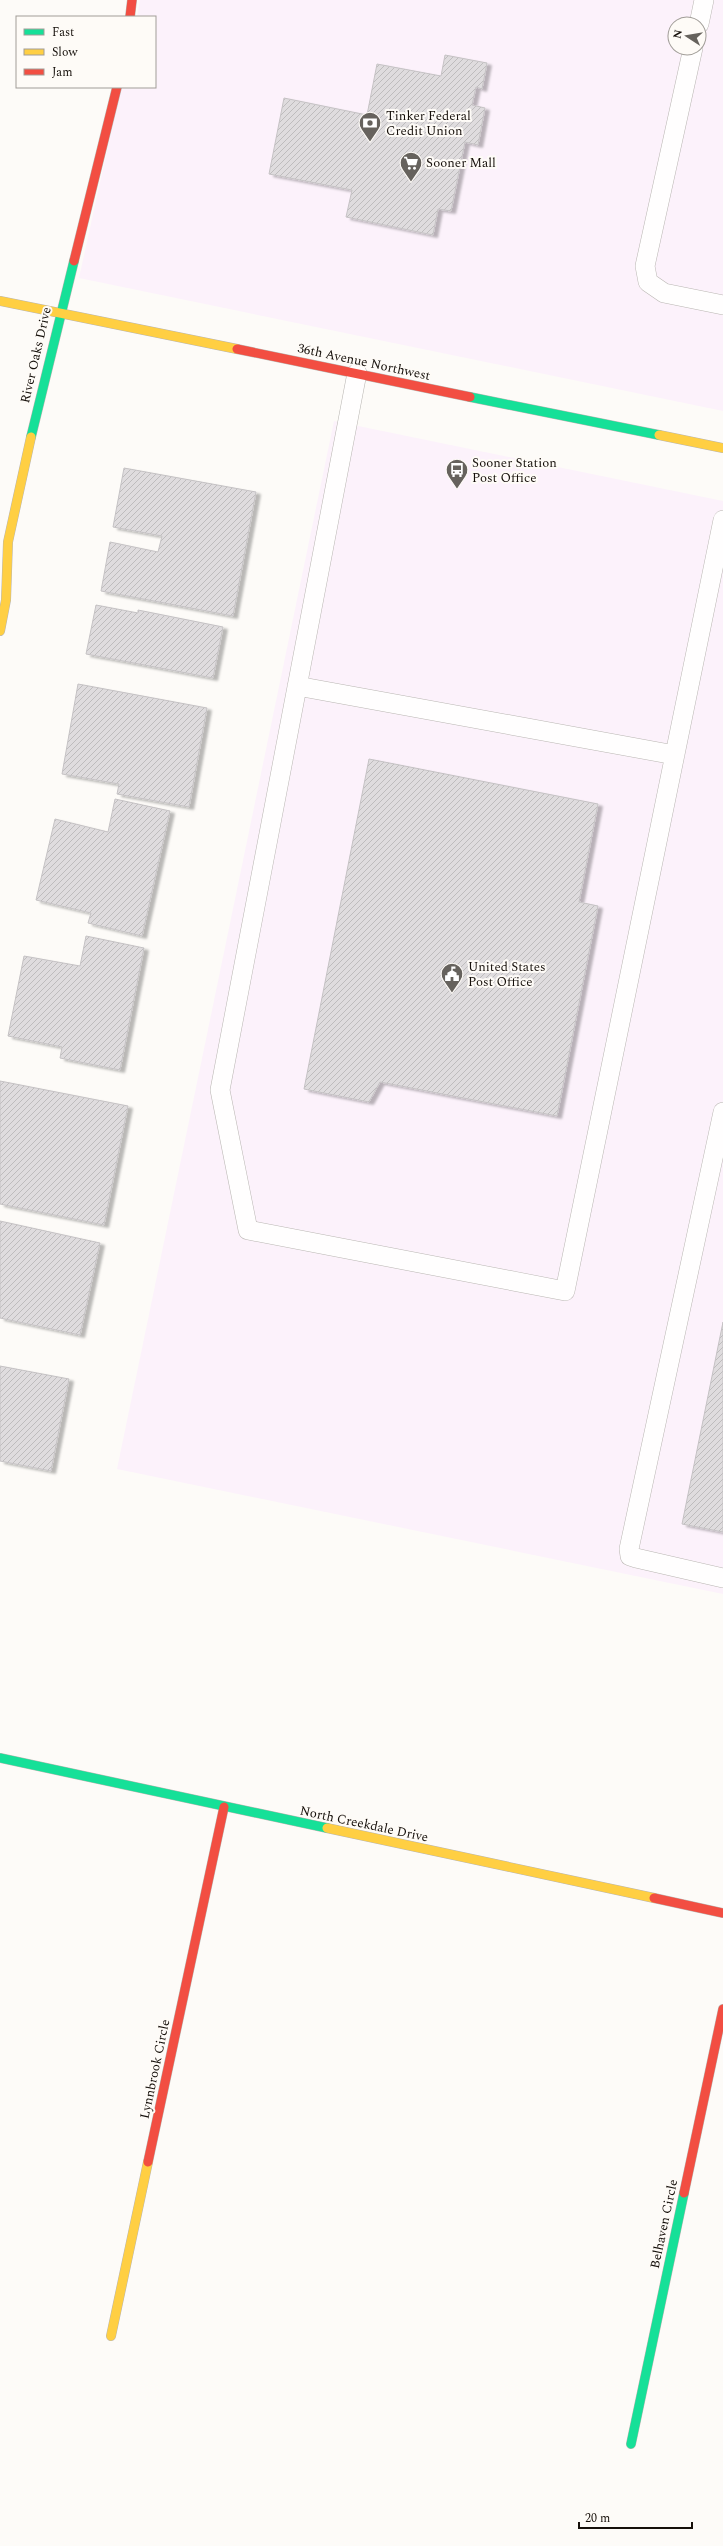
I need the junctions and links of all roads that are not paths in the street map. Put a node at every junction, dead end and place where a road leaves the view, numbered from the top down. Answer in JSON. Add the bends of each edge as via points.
{"nodes":[{"id":1,"x":132,"y":0,"type":"edge"},
{"id":2,"x":704,"y":0,"type":"edge"},
{"id":3,"x":130,"y":16,"type":"edge"},
{"id":4,"x":701,"y":16,"type":"edge"},
{"id":5,"x":692,"y":56,"type":"edge"},
{"id":6,"x":117,"y":88,"type":"edge"},
{"id":7,"x":0,"y":301,"type":"edge"},
{"id":8,"x":723,"y":305,"type":"edge"},
{"id":9,"x":59,"y":314,"type":"junction"},
{"id":10,"x":356,"y":373,"type":"junction"},
{"id":11,"x":723,"y":448,"type":"edge"},
{"id":12,"x":723,"y":520,"type":"edge"},
{"id":13,"x":0,"y":631,"type":"edge"},
{"id":14,"x":297,"y":686,"type":"junction"},
{"id":15,"x":675,"y":755,"type":"junction"},
{"id":16,"x":723,"y":1112,"type":"edge"},
{"id":17,"x":723,"y":1578,"type":"edge"},
{"id":18,"x":0,"y":1758,"type":"edge"},
{"id":19,"x":224,"y":1807,"type":"junction"},
{"id":20,"x":723,"y":1913,"type":"edge"},
{"id":21,"x":723,"y":2009,"type":"edge"},
{"id":22,"x":110,"y":2336,"type":"dead end"},
{"id":23,"x":631,"y":2444,"type":"dead end"}],
"edges":[{"from":1,"to":3,"type":"street"},
{"from":2,"to":4,"type":"lane"},
{"from":5,"to":8,"type":"lane","via":[[645,266],[648,282],[664,293]]},
{"from":6,"to":9,"type":"street","name":"River Oaks Drive"},
{"from":7,"to":9,"type":"street","name":"36th Avenue Northwest"},
{"from":9,"to":10,"type":"street","name":"36th Avenue Northwest"},
{"from":9,"to":13,"type":"street","name":"River Oaks Drive","via":[[8,542],[6,600]]},
{"from":10,"to":11,"type":"street","name":"36th Avenue Northwest"},
{"from":10,"to":14,"type":"lane"},
{"from":12,"to":15,"type":"lane"},
{"from":14,"to":15,"type":"lane"},
{"from":14,"to":15,"type":"lane","via":[[220,1090],[248,1230],[565,1291]]},
{"from":16,"to":17,"type":"lane","via":[[629,1549],[630,1556],[636,1558]]},
{"from":18,"to":19,"type":"street","name":"North Creekdale Drive"},
{"from":19,"to":20,"type":"street","name":"North Creekdale Drive"},
{"from":19,"to":22,"type":"street","name":"Lynnbrook Circle"},
{"from":21,"to":23,"type":"street","name":"Belhaven Circle"}]}
